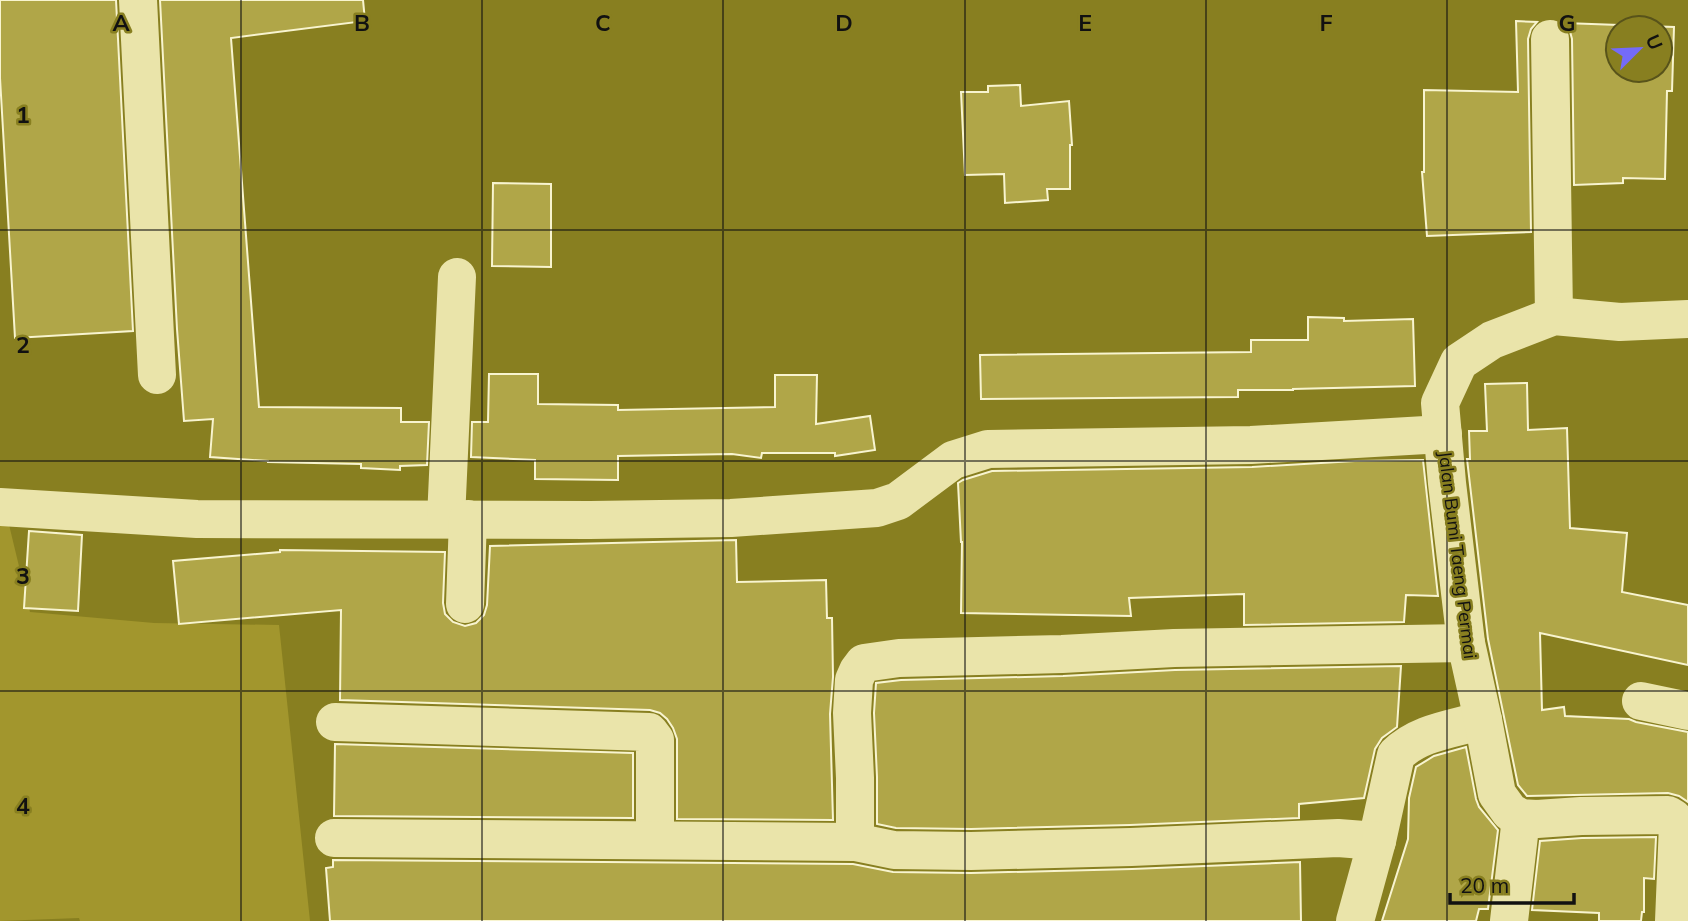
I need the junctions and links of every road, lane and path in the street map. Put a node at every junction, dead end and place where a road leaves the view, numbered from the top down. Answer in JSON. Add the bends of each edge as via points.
{"nodes":[{"id":1,"x":138,"y":0,"type":"edge"},
{"id":2,"x":1550,"y":39,"type":"dead end"},
{"id":3,"x":457,"y":277,"type":"dead end"},
{"id":4,"x":1554,"y":316,"type":"junction"},
{"id":5,"x":1688,"y":319,"type":"edge"},
{"id":6,"x":157,"y":375,"type":"dead end"},
{"id":7,"x":1443,"y":434,"type":"junction"},
{"id":8,"x":0,"y":507,"type":"edge"},
{"id":9,"x":457,"y":519,"type":"junction"},
{"id":10,"x":465,"y":604,"type":"dead end"},
{"id":11,"x":1466,"y":643,"type":"junction"},
{"id":12,"x":1641,"y":701,"type":"dead end"},
{"id":13,"x":1688,"y":711,"type":"edge"},
{"id":14,"x":1483,"y":720,"type":"junction"},
{"id":15,"x":335,"y":722,"type":"dead end"},
{"id":16,"x":1521,"y":818,"type":"junction"},
{"id":17,"x":334,"y":838,"type":"dead end"},
{"id":18,"x":655,"y":840,"type":"junction"},
{"id":19,"x":1377,"y":841,"type":"junction"},
{"id":20,"x":855,"y":842,"type":"junction"},
{"id":21,"x":1355,"y":921,"type":"edge"},
{"id":22,"x":1509,"y":921,"type":"edge"},
{"id":23,"x":1674,"y":921,"type":"edge"}],
"edges":[{"from":1,"to":6,"type":"street"},
{"from":2,"to":4,"type":"street"},
{"from":3,"to":9,"type":"street"},
{"from":4,"to":5,"type":"street","name":"Jalan Bumi Taeng Permai","via":[[1620,323]]},
{"from":4,"to":7,"type":"street","name":"Jalan Bumi Taeng Permai","via":[[1492,341],[1459,362],[1440,403]]},
{"from":7,"to":9,"type":"street","via":[[1251,445],[988,449],[953,460],[898,500],[877,508],[731,518]]},
{"from":7,"to":11,"type":"street","name":"Jalan Bumi Taeng Permai"},
{"from":8,"to":9,"type":"street","via":[[197,519]]},
{"from":9,"to":10,"type":"street"},
{"from":11,"to":14,"type":"street","name":"Jalan Bumi Taeng Permai"},
{"from":11,"to":20,"type":"street","via":[[1174,648],[864,663],[854,680],[852,702]]},
{"from":12,"to":13,"type":"street"},
{"from":14,"to":16,"type":"street","name":"Jalan Bumi Taeng Permai","via":[[1497,794],[1510,812]]},
{"from":14,"to":19,"type":"street","via":[[1419,738],[1396,755]]},
{"from":15,"to":18,"type":"street","via":[[649,732],[655,740]]},
{"from":16,"to":22,"type":"street"},
{"from":16,"to":23,"type":"street","via":[[1674,818],[1678,824]]},
{"from":17,"to":18,"type":"street"},
{"from":18,"to":20,"type":"street"},
{"from":19,"to":20,"type":"street","via":[[1338,838],[971,850],[894,850]]},
{"from":19,"to":21,"type":"street"}]}
